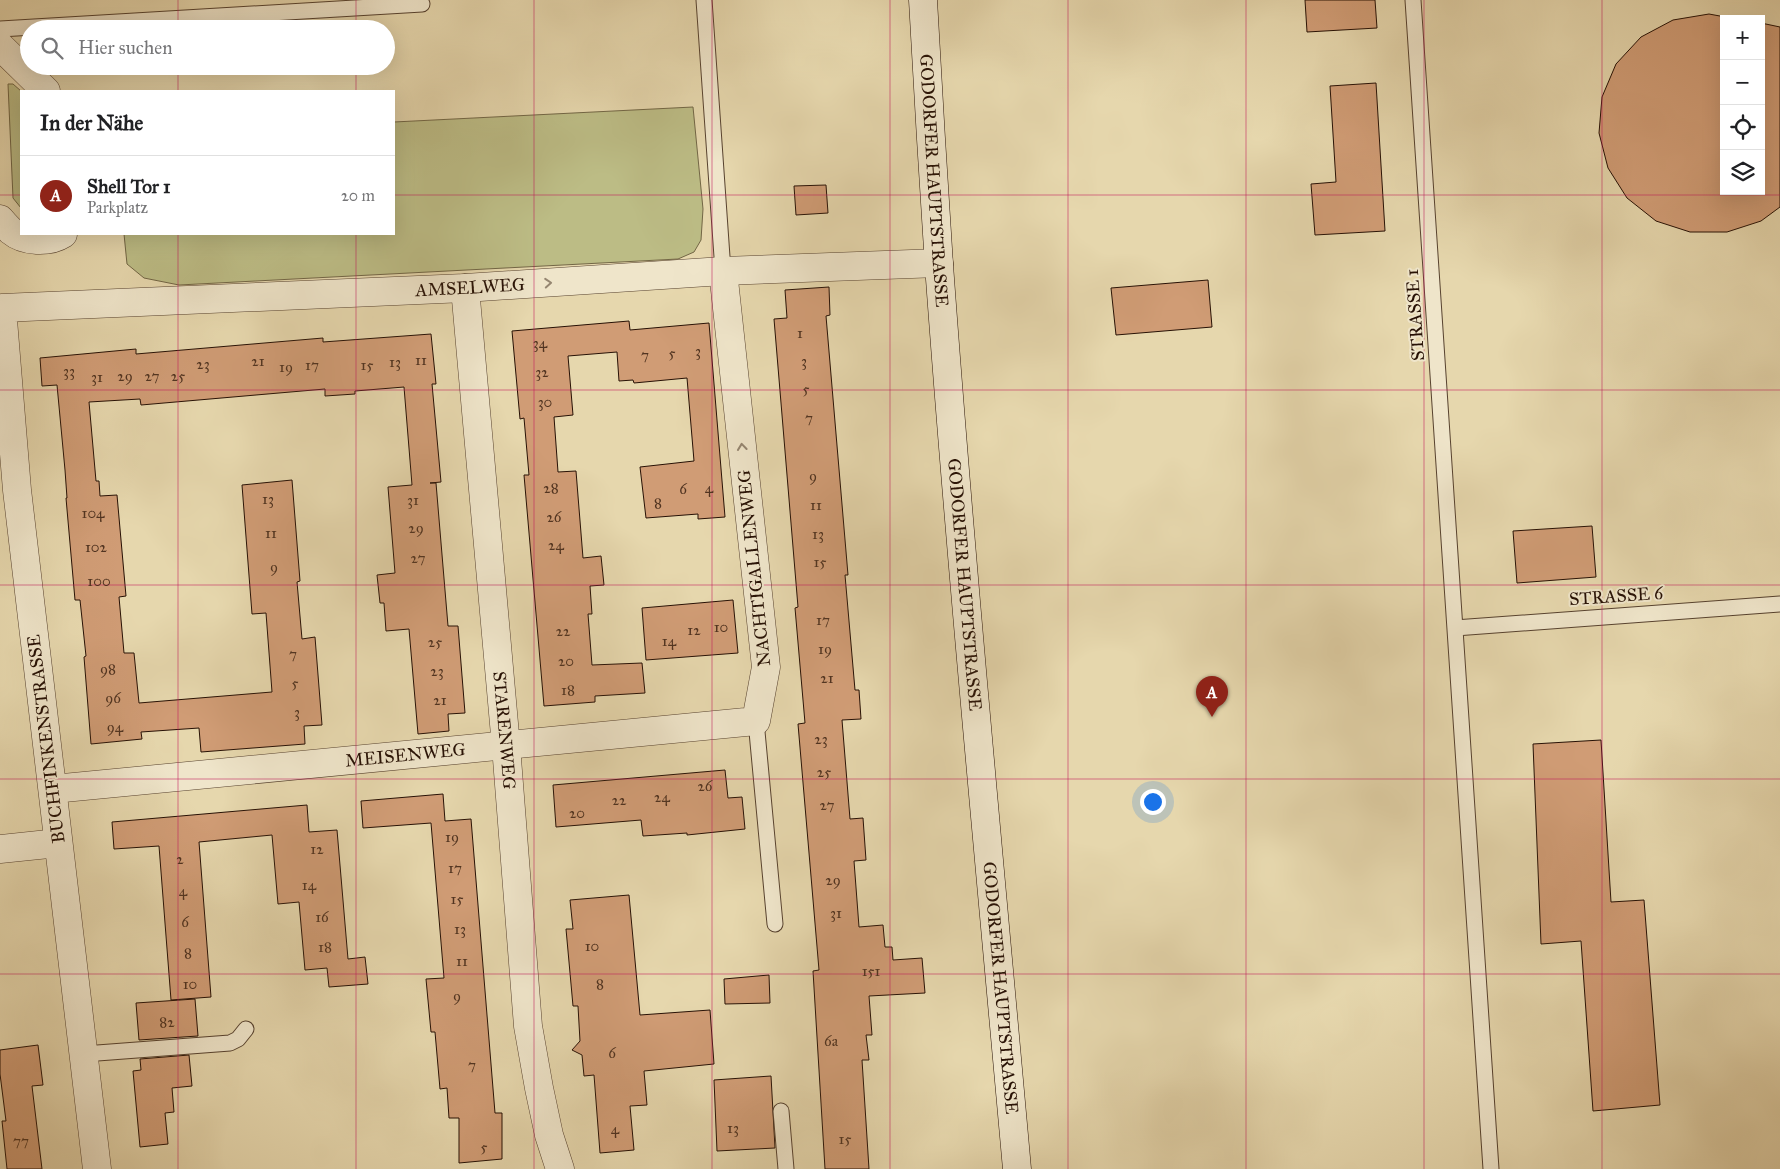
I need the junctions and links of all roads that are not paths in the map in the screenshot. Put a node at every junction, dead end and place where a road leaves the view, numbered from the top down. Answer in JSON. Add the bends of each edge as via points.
{"nodes":[{"id":1,"x":704,"y":0,"type":"edge"},
{"id":2,"x":923,"y":0,"type":"edge"},
{"id":3,"x":1413,"y":0,"type":"edge"},
{"id":4,"x":422,"y":4,"type":"dead end"},
{"id":5,"x":152,"y":20,"type":"edge"},
{"id":6,"x":20,"y":28,"type":"edge"},
{"id":7,"x":0,"y":29,"type":"edge"},
{"id":8,"x":0,"y":46,"type":"edge"},
{"id":9,"x":20,"y":66,"type":"edge"},
{"id":10,"x":30,"y":75,"type":"edge"},
{"id":11,"x":45,"y":90,"type":"edge"},
{"id":12,"x":0,"y":219,"type":"edge"},
{"id":13,"x":20,"y":235,"type":"edge"},
{"id":14,"x":20,"y":235,"type":"edge"},
{"id":15,"x":61,"y":235,"type":"edge"},
{"id":16,"x":939,"y":263,"type":"junction"},
{"id":17,"x":723,"y":271,"type":"junction"},
{"id":18,"x":465,"y":288,"type":"junction"},
{"id":19,"x":2,"y":308,"type":"joint"},
{"id":20,"x":9,"y":491,"type":"edge"},
{"id":21,"x":1780,"y":604,"type":"edge"},
{"id":22,"x":1455,"y":628,"type":"junction"},
{"id":23,"x":756,"y":721,"type":"junction"},
{"id":24,"x":506,"y":746,"type":"junction"},
{"id":25,"x":53,"y":790,"type":"junction"},
{"id":26,"x":58,"y":843,"type":"junction"},
{"id":27,"x":0,"y":849,"type":"edge"},
{"id":28,"x":775,"y":924,"type":"dead end"},
{"id":29,"x":246,"y":1029,"type":"dead end"},
{"id":30,"x":84,"y":1054,"type":"junction"},
{"id":31,"x":781,"y":1111,"type":"dead end"},
{"id":32,"x":97,"y":1169,"type":"edge"},
{"id":33,"x":560,"y":1169,"type":"edge"},
{"id":34,"x":786,"y":1169,"type":"edge"},
{"id":35,"x":1017,"y":1169,"type":"edge"},
{"id":36,"x":1491,"y":1169,"type":"edge"}],
"edges":[{"from":1,"to":17,"type":"lane"},
{"from":2,"to":16,"type":"street","name":"GODORFER HAUPTSTRASSE"},
{"from":3,"to":22,"type":"lane","name":"STRASSE 1"},
{"from":4,"to":5,"type":"lane"},
{"from":6,"to":7,"type":"lane"},
{"from":8,"to":9,"type":"street"},
{"from":10,"to":11,"type":"street"},
{"from":12,"to":13,"type":"street","via":[[12,232]]},
{"from":14,"to":15,"type":"street","via":[[44,240]]},
{"from":16,"to":17,"type":"street","name":"AMSELWEG"},
{"from":16,"to":35,"type":"street","name":"GODORFER HAUPTSTRASSE","via":[[966,612]]},
{"from":18,"to":17,"type":"street","name":"AMSELWEG","one_way":true},
{"from":23,"to":17,"type":"street","name":"NACHTIGALLENWEG","one_way":true,"via":[[766,667]]},
{"from":18,"to":19,"type":"street","name":"AMSELWEG"},
{"from":18,"to":24,"type":"street","name":"STARENWEG"},
{"from":19,"to":20,"type":"street","name":"BUCHFINKENSTRASSE"},
{"from":20,"to":25,"type":"street","name":"BUCHFINKENSTRASSE"},
{"from":21,"to":22,"type":"lane","name":"STRASSE 6"},
{"from":22,"to":36,"type":"lane","name":"STRASSE 1"},
{"from":23,"to":24,"type":"street","name":"MEISENWEG"},
{"from":23,"to":28,"type":"lane","name":"NACHTIGALLENWEG"},
{"from":24,"to":25,"type":"street","name":"MEISENWEG"},
{"from":24,"to":33,"type":"street","name":"STARENWEG","via":[[528,1026],[538,1088]]},
{"from":25,"to":26,"type":"street","name":"BUCHFINKENSTRASSE"},
{"from":26,"to":27,"type":"street"},
{"from":26,"to":30,"type":"street","name":"BUCHFINKENSTRASSE"},
{"from":29,"to":30,"type":"lane","via":[[238,1040],[230,1043]]},
{"from":30,"to":32,"type":"street","name":"BUCHFINKENSTRASSE"},
{"from":31,"to":34,"type":"lane"}]}
